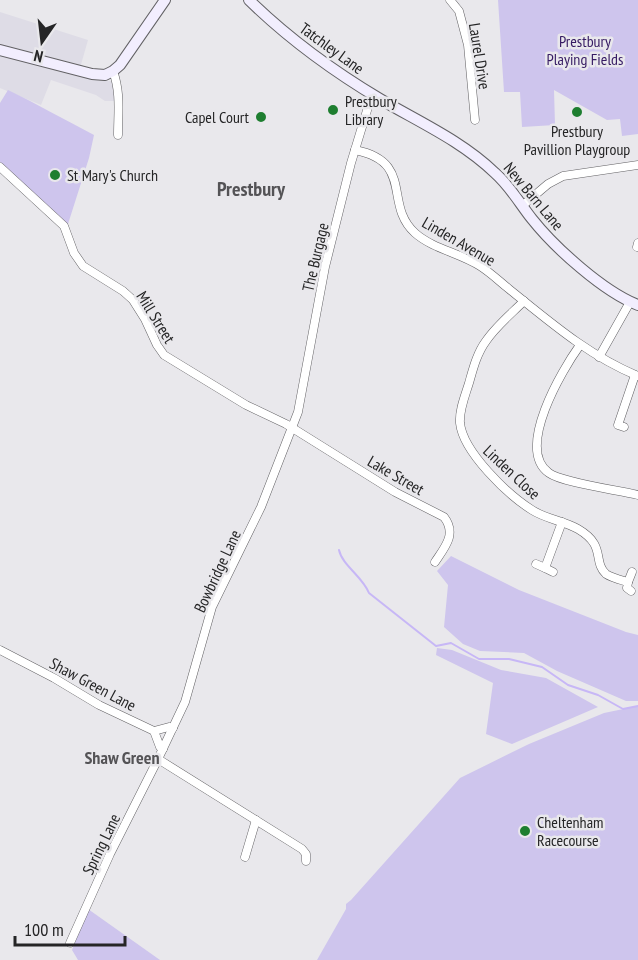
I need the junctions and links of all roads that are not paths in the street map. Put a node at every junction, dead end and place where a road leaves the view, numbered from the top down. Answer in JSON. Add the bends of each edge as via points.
{"nodes":[{"id":1,"x":165,"y":0,"type":"edge"},
{"id":2,"x":249,"y":0,"type":"edge"},
{"id":3,"x":450,"y":0,"type":"edge"},
{"id":4,"x":0,"y":50,"type":"edge"},
{"id":5,"x":113,"y":71,"type":"junction"},
{"id":6,"x":372,"y":94,"type":"junction"},
{"id":7,"x":475,"y":120,"type":"dead end"},
{"id":8,"x":118,"y":135,"type":"dead end"},
{"id":9,"x":355,"y":150,"type":"junction"},
{"id":10,"x":638,"y":165,"type":"edge"},
{"id":11,"x":0,"y":167,"type":"edge"},
{"id":12,"x":522,"y":206,"type":"junction"},
{"id":13,"x":524,"y":301,"type":"junction"},
{"id":14,"x":634,"y":304,"type":"edge"},
{"id":15,"x":580,"y":345,"type":"junction"},
{"id":16,"x":599,"y":357,"type":"junction"},
{"id":17,"x":636,"y":376,"type":"edge"},
{"id":18,"x":617,"y":425,"type":"dead end"},
{"id":19,"x":292,"y":428,"type":"junction"},
{"id":20,"x":638,"y":495,"type":"edge"},
{"id":21,"x":562,"y":522,"type":"junction"},
{"id":22,"x":435,"y":562,"type":"dead end"},
{"id":23,"x":536,"y":564,"type":"dead end"},
{"id":24,"x":632,"y":572,"type":"dead end"},
{"id":25,"x":628,"y":582,"type":"junction"},
{"id":26,"x":631,"y":591,"type":"dead end"},
{"id":27,"x":0,"y":650,"type":"edge"},
{"id":28,"x":173,"y":728,"type":"junction"},
{"id":29,"x":154,"y":731,"type":"junction"},
{"id":30,"x":163,"y":749,"type":"junction"},
{"id":31,"x":158,"y":759,"type":"junction"},
{"id":32,"x":256,"y":820,"type":"junction"},
{"id":33,"x":245,"y":857,"type":"dead end"},
{"id":34,"x":306,"y":861,"type":"dead end"},
{"id":35,"x":70,"y":943,"type":"dead end"}],
"edges":[{"from":1,"to":5,"type":"main road"},
{"from":2,"to":6,"type":"main road","name":"Tatchley Lane","via":[[273,24]]},
{"from":3,"to":7,"type":"street","name":"Laurel Drive","via":[[459,11],[468,45]]},
{"from":4,"to":5,"type":"main road","via":[[92,74]]},
{"from":5,"to":8,"type":"street","via":[[119,104]]},
{"from":6,"to":9,"type":"street","name":"The Burgage"},
{"from":6,"to":12,"type":"main road","name":"New Barn Lane","via":[[488,166]]},
{"from":9,"to":13,"type":"street","name":"Linden Avenue","via":[[387,165],[404,217],[413,231],[482,267]]},
{"from":9,"to":19,"type":"street","name":"The Burgage","via":[[325,267],[303,392]]},
{"from":10,"to":12,"type":"street","via":[[563,176]]},
{"from":11,"to":19,"type":"street","name":"Mill Street","via":[[65,226],[83,266],[133,300],[164,355]]},
{"from":12,"to":14,"type":"main road","name":"New Barn Lane","via":[[560,249],[603,285]]},
{"from":13,"to":15,"type":"street","name":"Linden Avenue"},
{"from":13,"to":21,"type":"street","name":"Linden Close","via":[[479,352],[460,413],[461,431],[472,454],[502,484],[531,509]]},
{"from":14,"to":16,"type":"street"},
{"from":15,"to":16,"type":"street","name":"Linden Avenue"},
{"from":15,"to":20,"type":"street","via":[[552,391],[536,441],[537,458],[557,477]]},
{"from":16,"to":17,"type":"street","name":"Linden Avenue"},
{"from":17,"to":18,"type":"street"},
{"from":19,"to":22,"type":"street","name":"Lake Street","via":[[395,492],[444,517],[450,537]]},
{"from":19,"to":28,"type":"street","name":"Bowbridge Lane","via":[[261,507],[212,606],[185,702]]},
{"from":21,"to":23,"type":"street","via":[[549,570]]},
{"from":21,"to":25,"type":"street","name":"Linden Close","via":[[591,538],[597,546],[602,576]]},
{"from":24,"to":25,"type":"street"},
{"from":25,"to":26,"type":"street"},
{"from":27,"to":29,"type":"street","name":"Shaw Green Lane"},
{"from":28,"to":29,"type":"street"},
{"from":28,"to":30,"type":"street","name":"Bowbridge Lane"},
{"from":29,"to":30,"type":"street"},
{"from":30,"to":31,"type":"street","name":"Bowbridge Lane"},
{"from":31,"to":32,"type":"street"},
{"from":31,"to":35,"type":"street","name":"Spring Lane"},
{"from":32,"to":33,"type":"street"},
{"from":32,"to":34,"type":"street","via":[[302,849]]}]}
